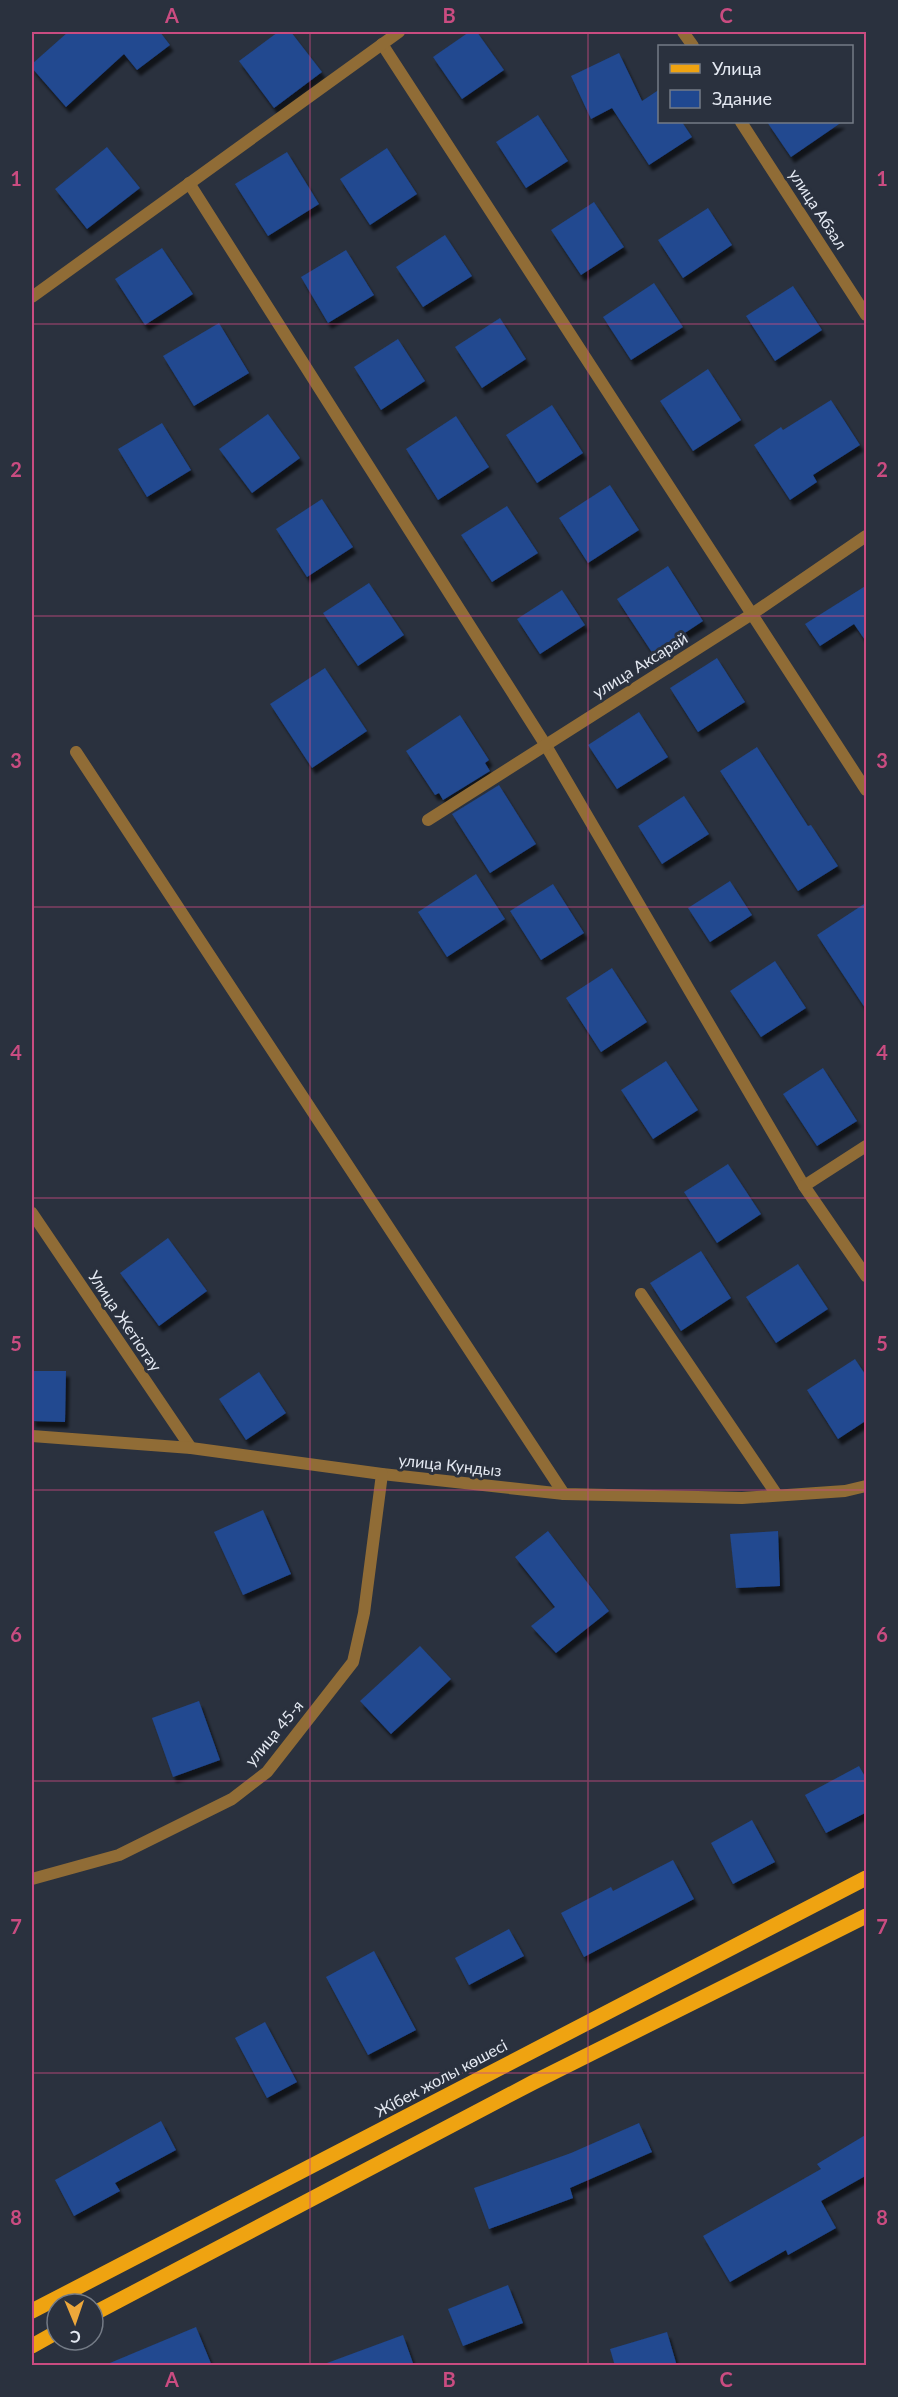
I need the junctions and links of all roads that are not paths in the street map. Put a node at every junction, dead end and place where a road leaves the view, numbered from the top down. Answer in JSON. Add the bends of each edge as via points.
{"nodes":[{"id":1,"x":399,"y":32,"type":"edge"},
{"id":2,"x":683,"y":32,"type":"edge"},
{"id":3,"x":382,"y":44,"type":"junction"},
{"id":4,"x":692,"y":45,"type":"edge"},
{"id":5,"x":742,"y":123,"type":"edge"},
{"id":6,"x":189,"y":183,"type":"junction"},
{"id":7,"x":32,"y":297,"type":"edge"},
{"id":8,"x":867,"y":315,"type":"edge"},
{"id":9,"x":867,"y":536,"type":"edge"},
{"id":10,"x":752,"y":614,"type":"junction"},
{"id":11,"x":545,"y":744,"type":"junction"},
{"id":12,"x":76,"y":752,"type":"dead end"},
{"id":13,"x":867,"y":790,"type":"edge"},
{"id":14,"x":428,"y":820,"type":"dead end"},
{"id":15,"x":867,"y":1146,"type":"edge"},
{"id":16,"x":804,"y":1186,"type":"junction"},
{"id":17,"x":32,"y":1213,"type":"edge"},
{"id":18,"x":867,"y":1276,"type":"edge"},
{"id":19,"x":641,"y":1294,"type":"dead end"},
{"id":20,"x":32,"y":1436,"type":"edge"},
{"id":21,"x":191,"y":1448,"type":"junction"},
{"id":22,"x":382,"y":1474,"type":"junction"},
{"id":23,"x":867,"y":1486,"type":"edge"},
{"id":24,"x":564,"y":1494,"type":"junction"},
{"id":25,"x":777,"y":1496,"type":"junction"},
{"id":26,"x":867,"y":1878,"type":"edge"},
{"id":27,"x":32,"y":1879,"type":"edge"},
{"id":28,"x":867,"y":1916,"type":"edge"},
{"id":29,"x":105,"y":2308,"type":"edge"},
{"id":30,"x":32,"y":2311,"type":"edge"}],
"edges":[{"from":1,"to":3,"type":"street"},
{"from":2,"to":4,"type":"street"},
{"from":3,"to":6,"type":"street"},
{"from":3,"to":10,"type":"street"},
{"from":5,"to":8,"type":"street","name":"улица Абзал"},
{"from":6,"to":7,"type":"street"},
{"from":6,"to":11,"type":"street"},
{"from":9,"to":10,"type":"street","name":"улица Аксарай"},
{"from":10,"to":11,"type":"street","name":"улица Аксарай"},
{"from":10,"to":13,"type":"street"},
{"from":11,"to":14,"type":"street","name":"улица Аксарай"},
{"from":11,"to":16,"type":"street"},
{"from":12,"to":24,"type":"street"},
{"from":15,"to":16,"type":"street"},
{"from":16,"to":18,"type":"street"},
{"from":17,"to":21,"type":"street","name":"Улица Жетіотау"},
{"from":19,"to":25,"type":"street"},
{"from":20,"to":21,"type":"street","name":"улица Кундыз"},
{"from":21,"to":22,"type":"street","name":"улица Кундыз"},
{"from":22,"to":24,"type":"street","name":"улица Кундыз"},
{"from":22,"to":27,"type":"street","name":"улица 45-я","via":[[364,1613],[353,1662],[267,1772],[232,1799],[119,1855]]},
{"from":23,"to":25,"type":"street","name":"улица Кундыз"},
{"from":24,"to":25,"type":"street","name":"улица Кундыз"},
{"from":26,"to":30,"type":"main road","name":"Жібек жолы көшесі"},
{"from":28,"to":29,"type":"main road","via":[[532,2084]]}]}
